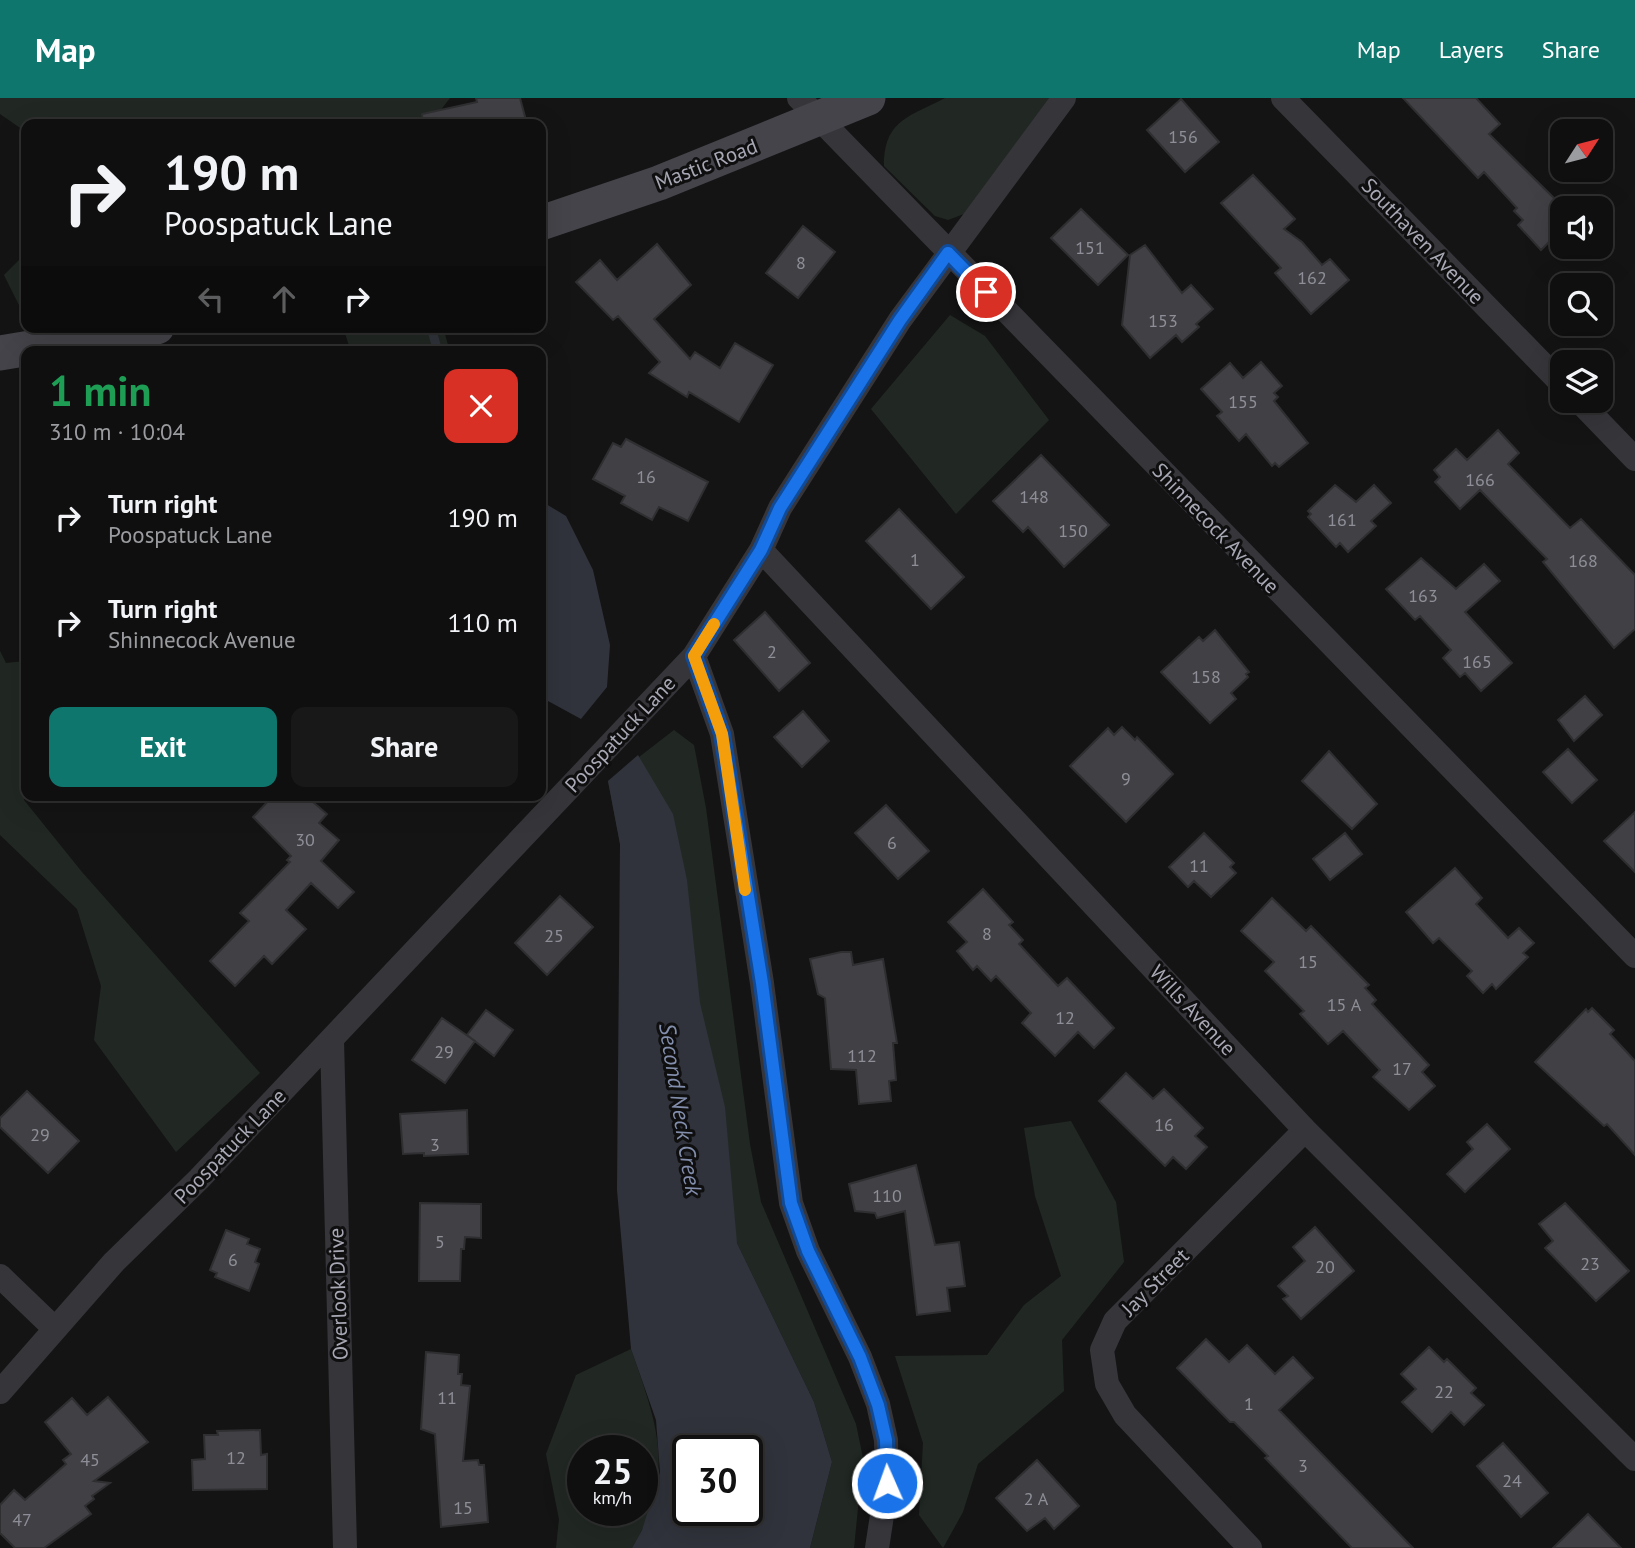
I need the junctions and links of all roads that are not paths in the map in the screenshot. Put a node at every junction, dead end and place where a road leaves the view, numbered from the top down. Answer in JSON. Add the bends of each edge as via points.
{"nodes":[{"id":1,"x":868,"y":98,"type":"edge"},
{"id":2,"x":1064,"y":98,"type":"edge"},
{"id":3,"x":1283,"y":98,"type":"edge"},
{"id":4,"x":810,"y":109,"type":"edge"},
{"id":5,"x":546,"y":221,"type":"edge"},
{"id":6,"x":948,"y":253,"type":"junction"},
{"id":7,"x":121,"y":333,"type":"edge"},
{"id":8,"x":42,"y":346,"type":"edge"},
{"id":9,"x":21,"y":350,"type":"edge"},
{"id":10,"x":0,"y":353,"type":"edge"},
{"id":11,"x":1550,"y":372,"type":"edge"},
{"id":12,"x":1590,"y":413,"type":"edge"},
{"id":13,"x":1635,"y":459,"type":"edge"},
{"id":14,"x":761,"y":550,"type":"junction"},
{"id":15,"x":694,"y":656,"type":"junction"},
{"id":16,"x":1635,"y":956,"type":"edge"},
{"id":17,"x":331,"y":1040,"type":"junction"},
{"id":18,"x":1306,"y":1130,"type":"junction"},
{"id":19,"x":0,"y":1276,"type":"edge"},
{"id":20,"x":54,"y":1328,"type":"junction"},
{"id":21,"x":0,"y":1392,"type":"edge"},
{"id":22,"x":1635,"y":1459,"type":"edge"},
{"id":23,"x":345,"y":1548,"type":"edge"},
{"id":24,"x":877,"y":1548,"type":"edge"},
{"id":25,"x":1250,"y":1548,"type":"edge"}],
"edges":[{"from":1,"to":4,"type":"main road","name":"Mastic Road"},
{"from":2,"to":6,"type":"street","name":"Poospatuck Lane"},
{"from":3,"to":11,"type":"street","name":"Southaven Avenue"},
{"from":4,"to":5,"type":"main road","name":"Mastic Road","via":[[659,183]]},
{"from":4,"to":6,"type":"street","name":"Shinnecock Avenue"},
{"from":6,"to":14,"type":"street","name":"Poospatuck Lane","via":[[780,508]]},
{"from":6,"to":16,"type":"street","name":"Shinnecock Avenue"},
{"from":7,"to":8,"type":"main road"},
{"from":9,"to":10,"type":"main road"},
{"from":12,"to":13,"type":"street"},
{"from":14,"to":15,"type":"street","name":"Poospatuck Lane"},
{"from":14,"to":18,"type":"street","name":"Wills Avenue"},
{"from":15,"to":17,"type":"street","name":"Poospatuck Lane"},
{"from":15,"to":24,"type":"street","via":[[722,734],[791,1203],[808,1251],[860,1357],[886,1440],[887,1483]]},
{"from":17,"to":20,"type":"street","name":"Poospatuck Lane"},
{"from":17,"to":23,"type":"street","name":"Overlook Drive"},
{"from":18,"to":22,"type":"street","name":"Wills Avenue"},
{"from":18,"to":25,"type":"street","name":"Jay Street","via":[[1115,1321],[1102,1350],[1107,1384],[1125,1415]]},
{"from":19,"to":20,"type":"street"},
{"from":20,"to":21,"type":"street","name":"Poospatuck Lane"}]}
